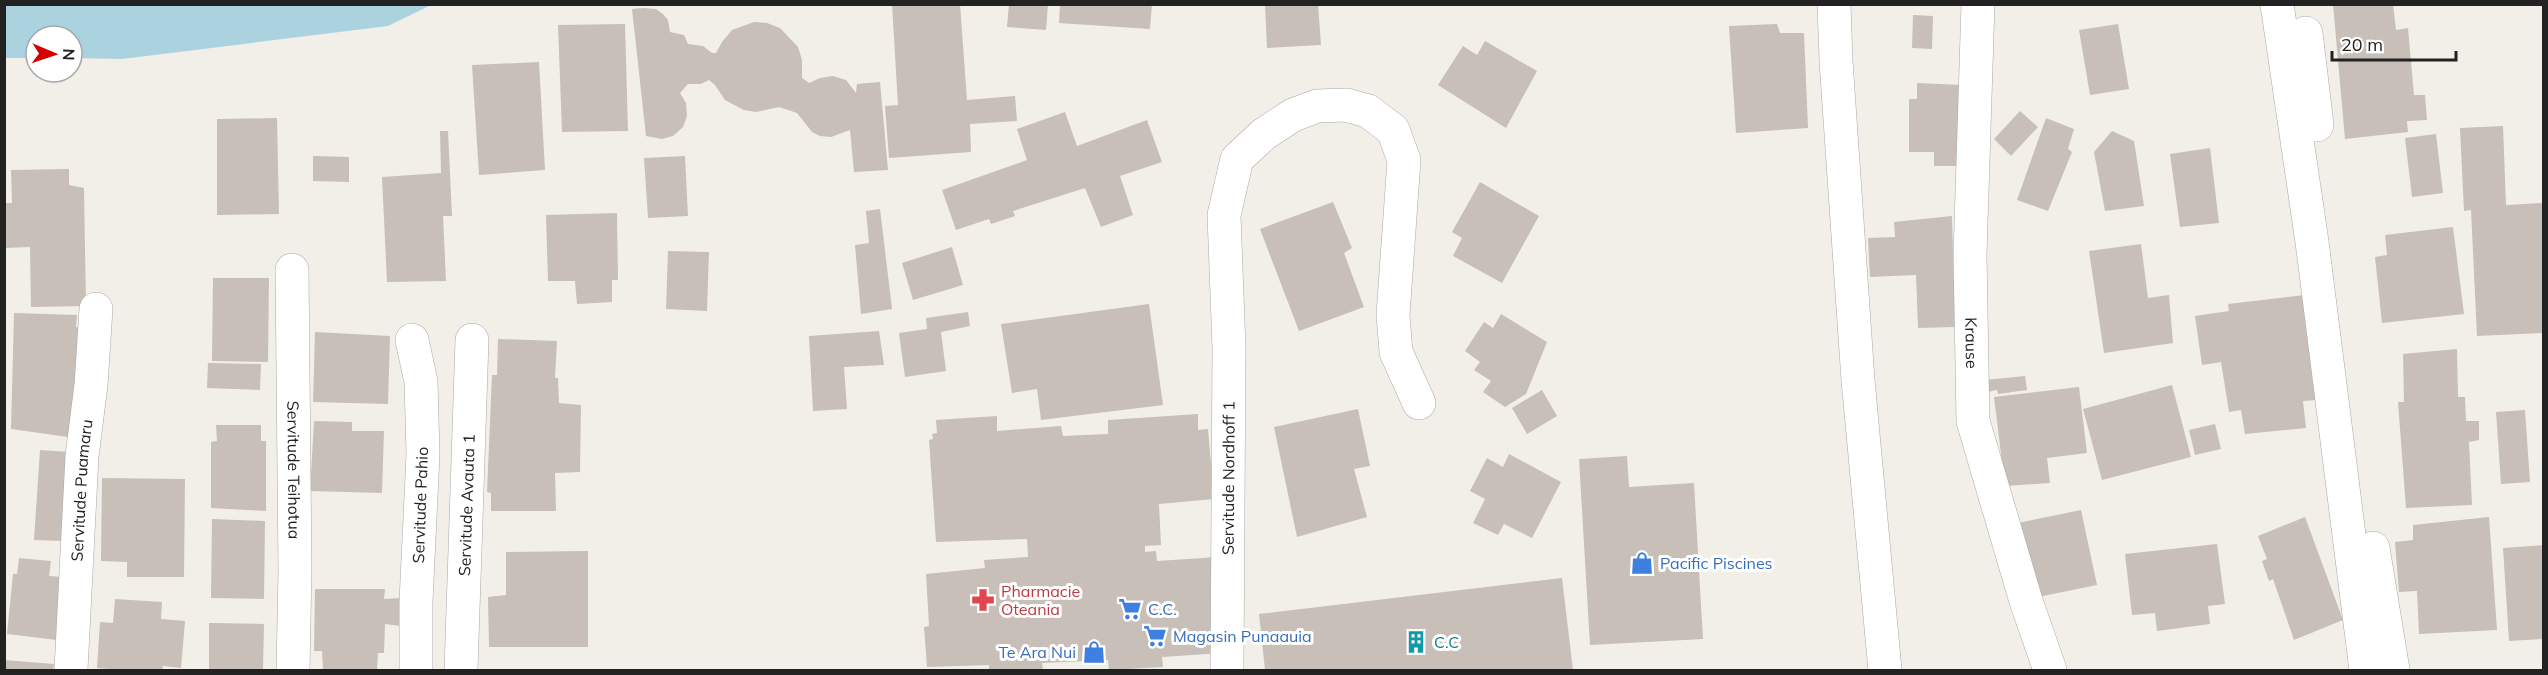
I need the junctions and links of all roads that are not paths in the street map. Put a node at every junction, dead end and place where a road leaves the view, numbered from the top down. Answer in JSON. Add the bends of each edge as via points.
{"nodes":[{"id":1,"x":1834,"y":4,"type":"edge"},
{"id":2,"x":1978,"y":4,"type":"edge"},
{"id":3,"x":2277,"y":4,"type":"edge"},
{"id":4,"x":2306,"y":33,"type":"dead end"},
{"id":5,"x":292,"y":270,"type":"dead end"},
{"id":6,"x":96,"y":309,"type":"dead end"},
{"id":7,"x":412,"y":340,"type":"dead end"},
{"id":8,"x":472,"y":340,"type":"dead end"},
{"id":9,"x":1419,"y":403,"type":"dead end"},
{"id":10,"x":71,"y":670,"type":"edge"},
{"id":11,"x":294,"y":670,"type":"edge"},
{"id":12,"x":416,"y":670,"type":"edge"},
{"id":13,"x":460,"y":670,"type":"edge"},
{"id":14,"x":1227,"y":670,"type":"edge"},
{"id":15,"x":1885,"y":670,"type":"edge"},
{"id":16,"x":2050,"y":670,"type":"edge"},
{"id":17,"x":2366,"y":670,"type":"edge"},
{"id":18,"x":2393,"y":670,"type":"edge"}],
"edges":[{"from":1,"to":15,"type":"street","via":[[1858,380]]},
{"from":2,"to":16,"type":"street","name":"Krause","via":[[1970,255],[1973,422]]},
{"from":3,"to":17,"type":"street","via":[[2312,242]]},
{"from":4,"to":18,"type":"street","via":[[2326,213],[2355,396],[2376,578]]},
{"from":5,"to":11,"type":"street","name":"Servitude Teihotua"},
{"from":6,"to":10,"type":"street","name":"Servitude Puamaru","via":[[82,456]]},
{"from":7,"to":12,"type":"street","name":"Servitude Pahio","via":[[421,382],[423,454]]},
{"from":8,"to":13,"type":"street","name":"Servitude Avauta 1"},
{"from":9,"to":14,"type":"street","name":"Servitude Nordhoff 1","via":[[1396,352],[1392,315],[1404,160],[1393,130],[1368,111],[1346,105],[1317,106],[1293,115],[1237,159],[1224,215],[1229,348]]}]}
